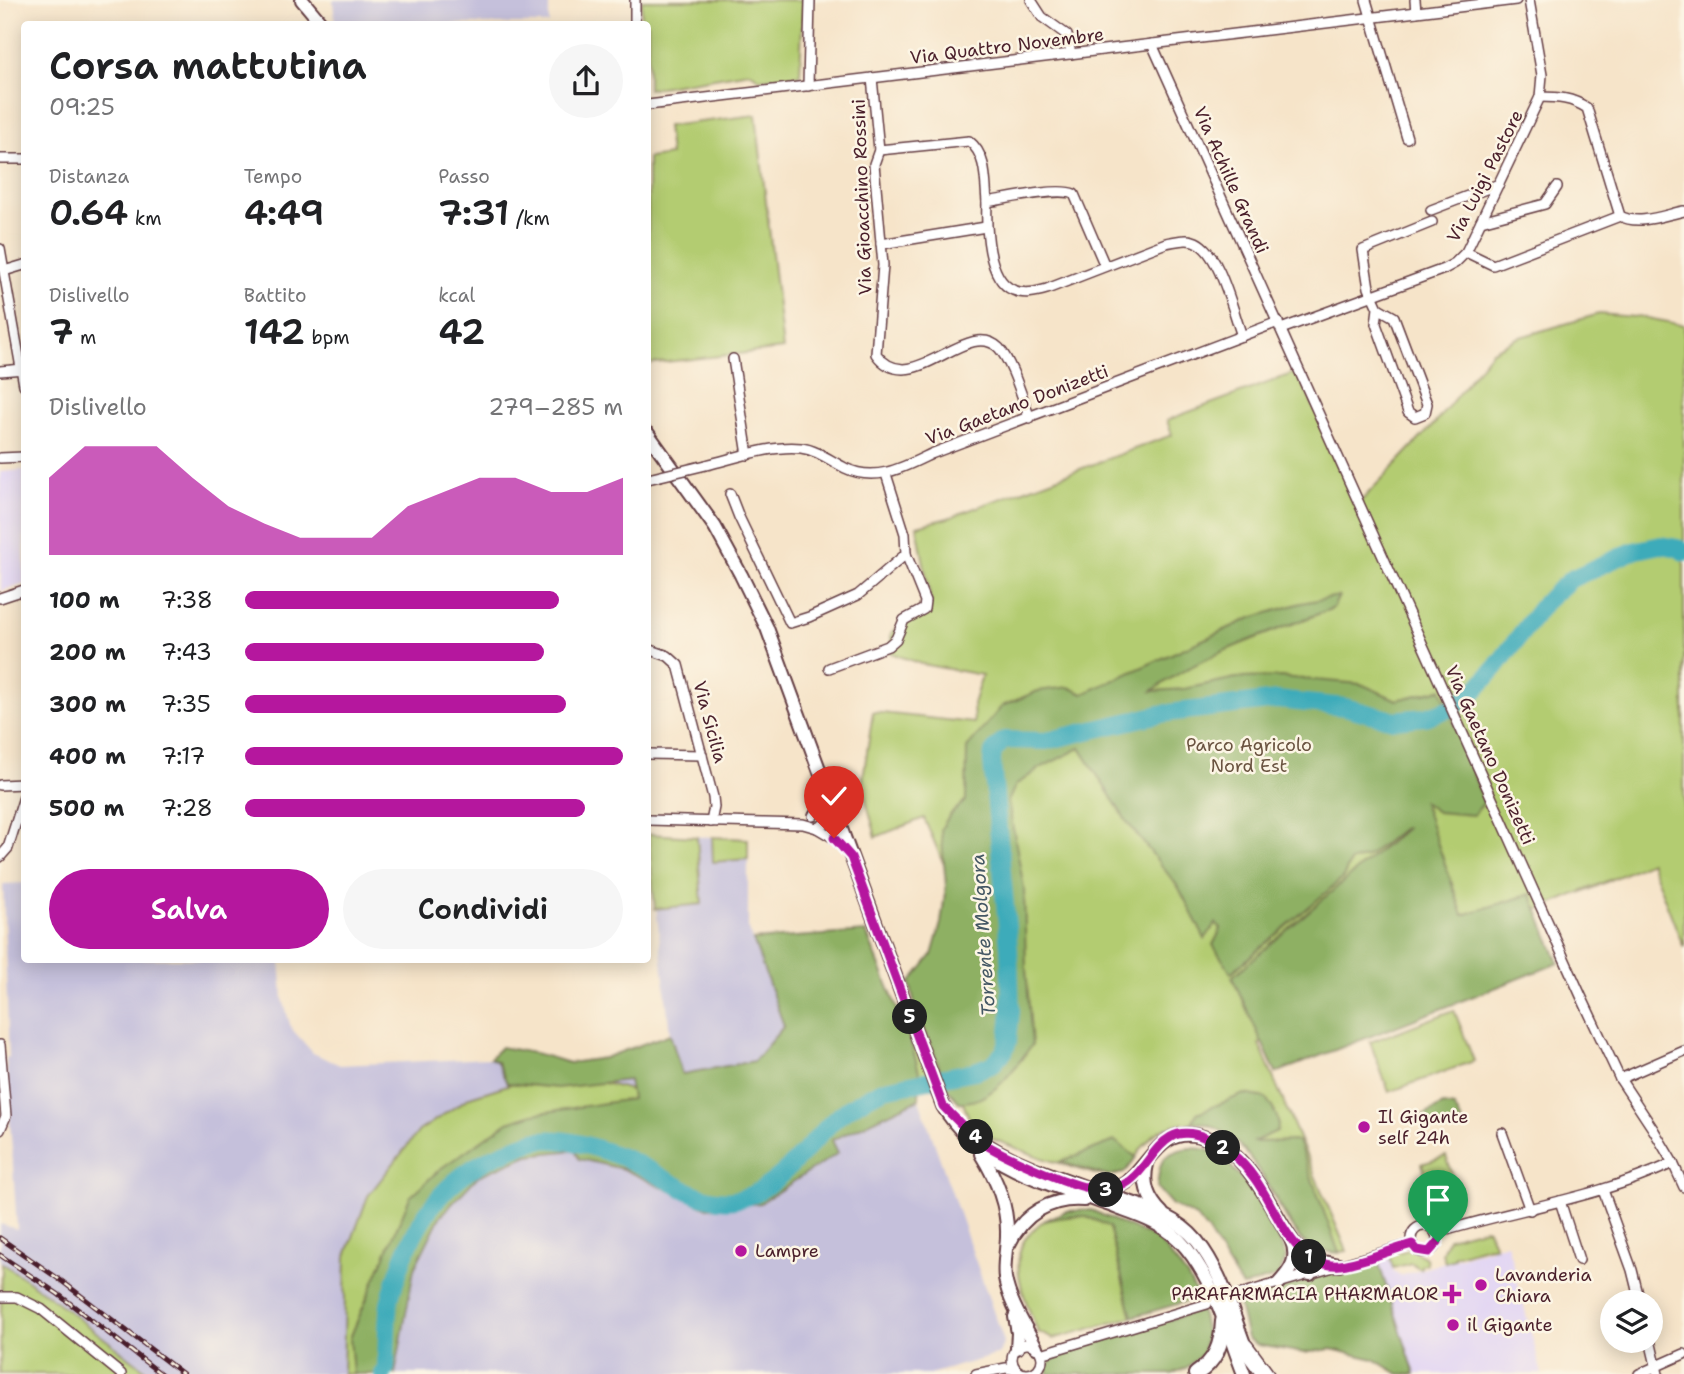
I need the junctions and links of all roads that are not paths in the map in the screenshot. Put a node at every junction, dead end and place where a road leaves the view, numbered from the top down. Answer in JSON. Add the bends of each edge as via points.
{"nodes":[{"id":1,"x":302,"y":0,"type":"edge"},
{"id":2,"x":635,"y":0,"type":"edge"},
{"id":3,"x":810,"y":0,"type":"edge"},
{"id":4,"x":1031,"y":0,"type":"edge"},
{"id":5,"x":1366,"y":0,"type":"edge"},
{"id":6,"x":1415,"y":0,"type":"edge"},
{"id":7,"x":1516,"y":0,"type":"edge"},
{"id":8,"x":1529,"y":0,"type":"edge"},
{"id":9,"x":1416,"y":12,"type":"junction"},
{"id":10,"x":1370,"y":18,"type":"junction"},
{"id":11,"x":319,"y":21,"type":"edge"},
{"id":12,"x":635,"y":21,"type":"edge"},
{"id":13,"x":1152,"y":44,"type":"junction"},
{"id":14,"x":1072,"y":54,"type":"junction"},
{"id":15,"x":872,"y":78,"type":"junction"},
{"id":16,"x":808,"y":86,"type":"junction"},
{"id":17,"x":1540,"y":97,"type":"junction"},
{"id":18,"x":651,"y":105,"type":"edge"},
{"id":19,"x":1407,"y":138,"type":"dead end"},
{"id":20,"x":878,"y":150,"type":"junction"},
{"id":21,"x":0,"y":159,"type":"edge"},
{"id":22,"x":21,"y":159,"type":"edge"},
{"id":23,"x":1499,"y":184,"type":"junction"},
{"id":24,"x":1557,"y":187,"type":"dead end"},
{"id":25,"x":987,"y":202,"type":"junction"},
{"id":26,"x":1431,"y":210,"type":"dead end"},
{"id":27,"x":1684,"y":211,"type":"edge"},
{"id":28,"x":1620,"y":216,"type":"junction"},
{"id":29,"x":1481,"y":221,"type":"junction"},
{"id":30,"x":1432,"y":222,"type":"dead end"},
{"id":31,"x":986,"y":227,"type":"junction"},
{"id":32,"x":881,"y":244,"type":"junction"},
{"id":33,"x":0,"y":248,"type":"edge"},
{"id":34,"x":1466,"y":252,"type":"junction"},
{"id":35,"x":1105,"y":265,"type":"junction"},
{"id":36,"x":21,"y":266,"type":"edge"},
{"id":37,"x":4,"y":271,"type":"junction"},
{"id":38,"x":1372,"y":295,"type":"junction"},
{"id":39,"x":5,"y":297,"type":"edge"},
{"id":40,"x":1378,"y":308,"type":"junction"},
{"id":41,"x":1279,"y":326,"type":"junction"},
{"id":42,"x":1242,"y":336,"type":"junction"},
{"id":43,"x":1405,"y":347,"type":"junction"},
{"id":44,"x":1387,"y":355,"type":"junction"},
{"id":45,"x":21,"y":358,"type":"edge"},
{"id":46,"x":733,"y":359,"type":"dead end"},
{"id":47,"x":21,"y":369,"type":"edge"},
{"id":48,"x":0,"y":370,"type":"edge"},
{"id":49,"x":1030,"y":418,"type":"junction"},
{"id":50,"x":651,"y":438,"type":"edge"},
{"id":51,"x":748,"y":455,"type":"junction"},
{"id":52,"x":21,"y":457,"type":"edge"},
{"id":53,"x":0,"y":458,"type":"edge"},
{"id":54,"x":886,"y":474,"type":"junction"},
{"id":55,"x":651,"y":479,"type":"edge"},
{"id":56,"x":730,"y":494,"type":"dead end"},
{"id":57,"x":906,"y":554,"type":"junction"},
{"id":58,"x":21,"y":591,"type":"edge"},
{"id":59,"x":0,"y":598,"type":"edge"},
{"id":60,"x":651,"y":650,"type":"edge"},
{"id":61,"x":829,"y":668,"type":"dead end"},
{"id":62,"x":651,"y":754,"type":"edge"},
{"id":63,"x":702,"y":755,"type":"junction"},
{"id":64,"x":822,"y":777,"type":"junction"},
{"id":65,"x":21,"y":784,"type":"edge"},
{"id":66,"x":0,"y":785,"type":"edge"},
{"id":67,"x":21,"y":807,"type":"edge"},
{"id":68,"x":813,"y":816,"type":"junction"},
{"id":69,"x":837,"y":817,"type":"junction"},
{"id":70,"x":651,"y":820,"type":"edge"},
{"id":71,"x":711,"y":822,"type":"junction"},
{"id":72,"x":803,"y":824,"type":"junction"},
{"id":73,"x":817,"y":828,"type":"junction"},
{"id":74,"x":0,"y":857,"type":"edge"},
{"id":75,"x":851,"y":857,"type":"junction"},
{"id":76,"x":0,"y":1045,"type":"edge"},
{"id":77,"x":1684,"y":1051,"type":"edge"},
{"id":78,"x":1620,"y":1079,"type":"junction"},
{"id":79,"x":943,"y":1106,"type":"junction"},
{"id":80,"x":0,"y":1130,"type":"edge"},
{"id":81,"x":1502,"y":1133,"type":"dead end"},
{"id":82,"x":976,"y":1146,"type":"junction"},
{"id":83,"x":1149,"y":1159,"type":"junction"},
{"id":84,"x":1673,"y":1163,"type":"junction"},
{"id":85,"x":1090,"y":1188,"type":"junction"},
{"id":86,"x":1684,"y":1188,"type":"edge"},
{"id":87,"x":1604,"y":1190,"type":"junction"},
{"id":88,"x":1560,"y":1201,"type":"junction"},
{"id":89,"x":1104,"y":1203,"type":"junction"},
{"id":90,"x":1530,"y":1210,"type":"junction"},
{"id":91,"x":1167,"y":1222,"type":"junction"},
{"id":92,"x":1437,"y":1233,"type":"junction"},
{"id":93,"x":1291,"y":1239,"type":"junction"},
{"id":94,"x":1412,"y":1244,"type":"junction"},
{"id":95,"x":1006,"y":1251,"type":"junction"},
{"id":96,"x":1294,"y":1255,"type":"junction"},
{"id":97,"x":1308,"y":1256,"type":"junction"},
{"id":98,"x":1580,"y":1260,"type":"dead end"},
{"id":99,"x":1339,"y":1265,"type":"junction"},
{"id":100,"x":1310,"y":1274,"type":"junction"},
{"id":101,"x":1279,"y":1283,"type":"junction"},
{"id":102,"x":1637,"y":1290,"type":"edge"},
{"id":103,"x":1234,"y":1296,"type":"dead end"},
{"id":104,"x":0,"y":1297,"type":"edge"},
{"id":105,"x":1012,"y":1299,"type":"junction"},
{"id":106,"x":1207,"y":1304,"type":"dead end"},
{"id":107,"x":1223,"y":1321,"type":"junction"},
{"id":108,"x":1245,"y":1347,"type":"junction"},
{"id":109,"x":1015,"y":1351,"type":"junction"},
{"id":110,"x":1038,"y":1351,"type":"junction"},
{"id":111,"x":1684,"y":1354,"type":"edge"},
{"id":112,"x":992,"y":1369,"type":"junction"},
{"id":113,"x":1016,"y":1370,"type":"junction"},
{"id":114,"x":1657,"y":1370,"type":"edge"},
{"id":115,"x":121,"y":1374,"type":"edge"},
{"id":116,"x":976,"y":1374,"type":"edge"},
{"id":117,"x":1196,"y":1374,"type":"edge"},
{"id":118,"x":1244,"y":1374,"type":"edge"},
{"id":119,"x":1256,"y":1374,"type":"edge"},
{"id":120,"x":1265,"y":1374,"type":"edge"},
{"id":121,"x":1639,"y":1374,"type":"edge"}],
"edges":[{"from":1,"to":11,"type":"main road"},
{"from":2,"to":12,"type":"street"},
{"from":3,"to":16,"type":"street"},
{"from":4,"to":14,"type":"street","via":[[1042,17],[1067,35]]},
{"from":5,"to":10,"type":"street"},
{"from":6,"to":9,"type":"street"},
{"from":7,"to":9,"type":"street","name":"Via Quattro Novembre"},
{"from":8,"to":17,"type":"street","name":"Via Luigi Pastore","via":[[1542,75]]},
{"from":9,"to":10,"type":"street","name":"Via Quattro Novembre"},
{"from":10,"to":13,"type":"street","name":"Via Quattro Novembre"},
{"from":10,"to":19,"type":"street"},
{"from":13,"to":14,"type":"street","name":"Via Quattro Novembre"},
{"from":13,"to":41,"type":"street","name":"Via Achille Grandi"},
{"from":14,"to":15,"type":"street","name":"Via Quattro Novembre"},
{"from":15,"to":16,"type":"street","name":"Via Quattro Novembre"},
{"from":15,"to":20,"type":"street","name":"Via Gioacchino Rossini"},
{"from":16,"to":18,"type":"street","name":"Via Quattro Novembre"},
{"from":17,"to":23,"type":"street","name":"Via Luigi Pastore"},
{"from":17,"to":28,"type":"street","via":[[1565,98],[1587,108]]},
{"from":20,"to":25,"type":"street","via":[[969,141],[978,148],[983,162]]},
{"from":20,"to":32,"type":"street","name":"Via Gioacchino Rossini","via":[[874,164]]},
{"from":21,"to":22,"type":"street"},
{"from":23,"to":26,"type":"street"},
{"from":23,"to":29,"type":"street","name":"Via Luigi Pastore"},
{"from":24,"to":29,"type":"street","via":[[1545,204]]},
{"from":25,"to":31,"type":"street"},
{"from":25,"to":35,"type":"street","via":[[1068,191],[1074,194]]},
{"from":27,"to":28,"type":"street","via":[[1637,221]]},
{"from":28,"to":34,"type":"street","via":[[1493,265]]},
{"from":29,"to":34,"type":"street","name":"Via Luigi Pastore"},
{"from":30,"to":38,"type":"street","via":[[1363,250]]},
{"from":31,"to":32,"type":"street"},
{"from":31,"to":35,"type":"street","via":[[995,267],[1012,290],[1046,289]]},
{"from":32,"to":49,"type":"street","name":"Via Gioacchino Rossini","via":[[881,306],[875,345],[883,363],[904,369],[976,341],[989,343],[998,347],[1007,361]]},
{"from":33,"to":37,"type":"street"},
{"from":34,"to":38,"type":"street","name":"Via Luigi Pastore","via":[[1444,269]]},
{"from":35,"to":42,"type":"street","via":[[1166,243],[1195,241],[1212,255]]},
{"from":36,"to":37,"type":"street"},
{"from":37,"to":39,"type":"street"},
{"from":38,"to":40,"type":"street"},
{"from":38,"to":41,"type":"street","name":"Via Luigi Pastore"},
{"from":39,"to":45,"type":"street"},
{"from":40,"to":43,"type":"street","via":[[1394,317]]},
{"from":40,"to":44,"type":"street","via":[[1376,324]]},
{"from":41,"to":42,"type":"street","name":"Via Gaetano Donizetti"},
{"from":41,"to":78,"type":"street","name":"Via Gaetano Donizetti"},
{"from":42,"to":49,"type":"street","name":"Via Gaetano Donizetti"},
{"from":43,"to":44,"type":"street"},
{"from":43,"to":44,"type":"street","via":[[1427,404],[1424,413],[1415,417],[1408,412]]},
{"from":46,"to":51,"type":"street"},
{"from":47,"to":48,"type":"street"},
{"from":49,"to":54,"type":"street","name":"Via Gaetano Donizetti"},
{"from":50,"to":64,"type":"main road","via":[[715,527],[741,575],[767,628]]},
{"from":51,"to":54,"type":"street","name":"Via Gaetano Donizetti","via":[[803,449],[848,470]]},
{"from":51,"to":55,"type":"street","name":"Via Gaetano Donizetti","bridge":true},
{"from":52,"to":53,"type":"street"},
{"from":54,"to":57,"type":"street","via":[[905,534]]},
{"from":56,"to":57,"type":"street","via":[[790,623],[858,595]]},
{"from":57,"to":61,"type":"street","via":[[924,609],[904,620],[888,646]]},
{"from":58,"to":59,"type":"street"},
{"from":60,"to":63,"type":"street","name":"Via Sicilia","via":[[678,665]]},
{"from":62,"to":63,"type":"street"},
{"from":63,"to":71,"type":"street","name":"Via Sicilia","via":[[713,797]]},
{"from":64,"to":68,"type":"street","via":[[820,804]]},
{"from":64,"to":69,"type":"main road"},
{"from":65,"to":66,"type":"street"},
{"from":67,"to":74,"type":"street","via":[[8,848]]},
{"from":68,"to":69,"type":"street"},
{"from":68,"to":72,"type":"street"},
{"from":69,"to":73,"type":"street"},
{"from":69,"to":75,"type":"main road"},
{"from":70,"to":71,"type":"street"},
{"from":71,"to":72,"type":"street"},
{"from":72,"to":73,"type":"street"},
{"from":73,"to":75,"type":"street"},
{"from":75,"to":79,"type":"main road"},
{"from":76,"to":80,"type":"street","via":[[6,1116]]},
{"from":77,"to":78,"type":"street"},
{"from":78,"to":84,"type":"street","name":"Via Gaetano Donizetti"},
{"from":79,"to":82,"type":"main road"},
{"from":79,"to":85,"type":"main road","via":[[989,1146]]},
{"from":81,"to":90,"type":"street"},
{"from":82,"to":89,"type":"main road","via":[[1015,1171]]},
{"from":82,"to":95,"type":"main road","via":[[1001,1195]]},
{"from":83,"to":85,"type":"main road","via":[[1124,1184],[1106,1190]]},
{"from":83,"to":91,"type":"main road","via":[[1146,1189]]},
{"from":83,"to":93,"type":"main road","via":[[1160,1144],[1175,1137],[1207,1138],[1245,1166]]},
{"from":84,"to":86,"type":"street","name":"Via Gaetano Donizetti"},
{"from":84,"to":87,"type":"street"},
{"from":85,"to":91,"type":"main road"},
{"from":87,"to":88,"type":"street"},
{"from":87,"to":102,"type":"street"},
{"from":88,"to":90,"type":"street"},
{"from":88,"to":98,"type":"street"},
{"from":89,"to":91,"type":"main road"},
{"from":89,"to":95,"type":"main road","via":[[1073,1199],[1039,1209],[1020,1225]]},
{"from":90,"to":92,"type":"street"},
{"from":91,"to":107,"type":"main road","via":[[1200,1266]]},
{"from":91,"to":108,"type":"main road","via":[[1197,1241],[1213,1265]]},
{"from":92,"to":94,"type":"street","via":[[1420,1226],[1411,1235]]},
{"from":92,"to":94,"type":"street","via":[[1436,1247],[1429,1252]]},
{"from":93,"to":96,"type":"main road"},
{"from":93,"to":97,"type":"main road"},
{"from":94,"to":99,"type":"street"},
{"from":95,"to":105,"type":"main road","via":[[1005,1280]]},
{"from":96,"to":100,"type":"main road"},
{"from":96,"to":101,"type":"main road","via":[[1291,1269]]},
{"from":97,"to":99,"type":"main road"},
{"from":97,"to":100,"type":"main road"},
{"from":99,"to":100,"type":"street"},
{"from":100,"to":101,"type":"street"},
{"from":101,"to":103,"type":"street"},
{"from":104,"to":115,"type":"street","via":[[26,1300],[41,1309]]},
{"from":105,"to":109,"type":"main road","via":[[1018,1333]]},
{"from":105,"to":110,"type":"main road"},
{"from":106,"to":110,"type":"street"},
{"from":107,"to":117,"type":"main road","via":[[1216,1353]]},
{"from":107,"to":118,"type":"main road"},
{"from":108,"to":119,"type":"main road"},
{"from":108,"to":120,"type":"highway"},
{"from":109,"to":110,"type":"street","via":[[1027,1344]]},
{"from":109,"to":112,"type":"street"},
{"from":109,"to":113,"type":"street","via":[[1012,1363]]},
{"from":110,"to":113,"type":"street","via":[[1040,1366],[1024,1374]]},
{"from":111,"to":114,"type":"street"},
{"from":112,"to":113,"type":"street"},
{"from":112,"to":116,"type":"street"},
{"from":114,"to":121,"type":"street"}]}
